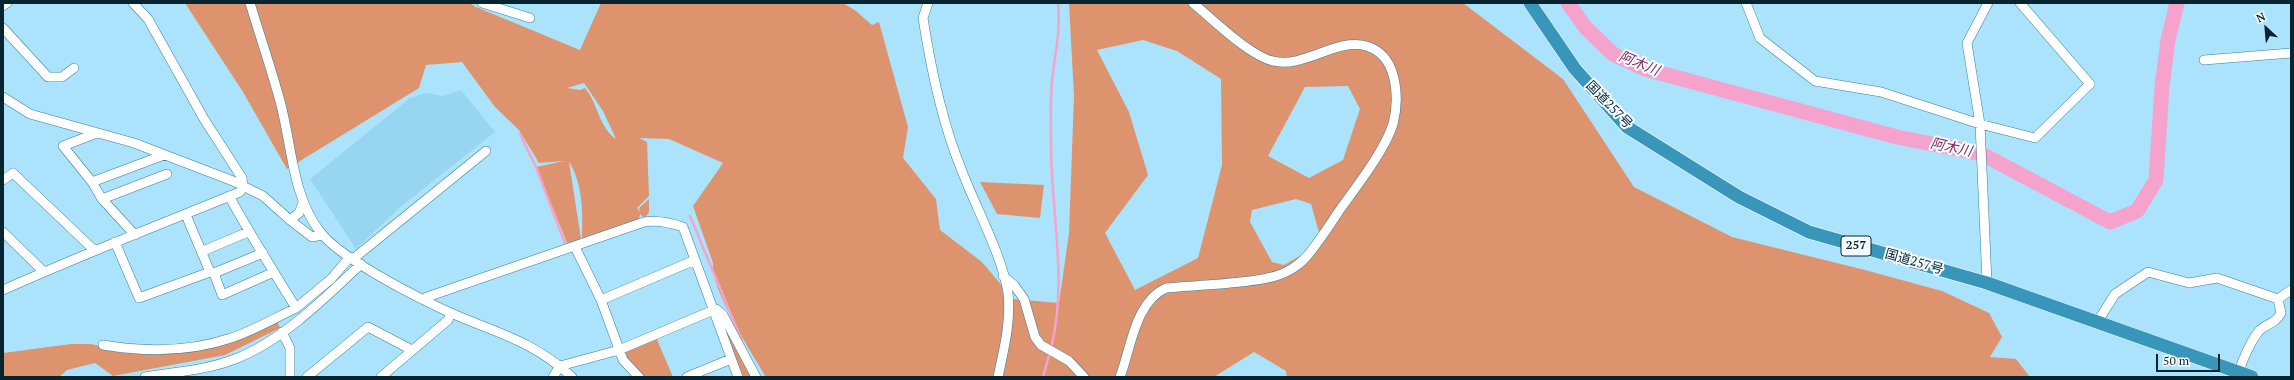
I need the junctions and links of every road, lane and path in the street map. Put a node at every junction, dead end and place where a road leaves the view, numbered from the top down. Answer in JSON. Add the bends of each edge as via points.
{"nodes":[{"id":1,"x":7,"y":3,"type":"edge"},
{"id":2,"x":133,"y":3,"type":"edge"},
{"id":3,"x":250,"y":3,"type":"edge"},
{"id":4,"x":482,"y":3,"type":"edge"},
{"id":5,"x":928,"y":3,"type":"edge"},
{"id":6,"x":1193,"y":3,"type":"edge"},
{"id":7,"x":1530,"y":3,"type":"edge"},
{"id":8,"x":1746,"y":3,"type":"edge"},
{"id":9,"x":1988,"y":3,"type":"edge"},
{"id":10,"x":2020,"y":3,"type":"edge"},
{"id":11,"x":3,"y":6,"type":"edge"},
{"id":12,"x":530,"y":18,"type":"dead end"},
{"id":13,"x":3,"y":28,"type":"edge"},
{"id":14,"x":2291,"y":53,"type":"edge"},
{"id":15,"x":2204,"y":60,"type":"dead end"},
{"id":16,"x":74,"y":68,"type":"dead end"},
{"id":17,"x":3,"y":97,"type":"edge"},
{"id":18,"x":1980,"y":124,"type":"junction"},
{"id":19,"x":97,"y":133,"type":"junction"},
{"id":20,"x":486,"y":151,"type":"dead end"},
{"id":21,"x":164,"y":155,"type":"junction"},
{"id":22,"x":167,"y":174,"type":"dead end"},
{"id":23,"x":3,"y":180,"type":"edge"},
{"id":24,"x":92,"y":182,"type":"junction"},
{"id":25,"x":243,"y":187,"type":"junction"},
{"id":26,"x":229,"y":196,"type":"junction"},
{"id":27,"x":102,"y":199,"type":"junction"},
{"id":28,"x":303,"y":203,"type":"junction"},
{"id":29,"x":186,"y":215,"type":"junction"},
{"id":30,"x":290,"y":220,"type":"junction"},
{"id":31,"x":3,"y":232,"type":"edge"},
{"id":32,"x":248,"y":232,"type":"junction"},
{"id":33,"x":135,"y":235,"type":"junction"},
{"id":34,"x":322,"y":235,"type":"junction"},
{"id":35,"x":115,"y":242,"type":"junction"},
{"id":36,"x":575,"y":247,"type":"junction"},
{"id":37,"x":94,"y":250,"type":"junction"},
{"id":38,"x":203,"y":251,"type":"junction"},
{"id":39,"x":263,"y":252,"type":"junction"},
{"id":40,"x":351,"y":258,"type":"junction"},
{"id":41,"x":695,"y":260,"type":"junction"},
{"id":42,"x":361,"y":264,"type":"junction"},
{"id":43,"x":44,"y":272,"type":"junction"},
{"id":44,"x":274,"y":272,"type":"junction"},
{"id":45,"x":212,"y":273,"type":"junction"},
{"id":46,"x":1003,"y":276,"type":"junction"},
{"id":47,"x":1988,"y":283,"type":"junction"},
{"id":48,"x":3,"y":290,"type":"edge"},
{"id":49,"x":2291,"y":290,"type":"edge"},
{"id":50,"x":2278,"y":299,"type":"junction"},
{"id":51,"x":424,"y":300,"type":"junction"},
{"id":52,"x":601,"y":300,"type":"junction"},
{"id":53,"x":296,"y":308,"type":"junction"},
{"id":54,"x":714,"y":310,"type":"junction"},
{"id":55,"x":451,"y":314,"type":"junction"},
{"id":56,"x":2098,"y":321,"type":"junction"},
{"id":57,"x":282,"y":332,"type":"junction"},
{"id":58,"x":103,"y":345,"type":"dead end"},
{"id":59,"x":412,"y":350,"type":"junction"},
{"id":60,"x":619,"y":350,"type":"junction"},
{"id":61,"x":731,"y":359,"type":"junction"},
{"id":62,"x":560,"y":366,"type":"junction"},
{"id":63,"x":2239,"y":372,"type":"junction"},
{"id":64,"x":385,"y":376,"type":"edge"},
{"id":65,"x":145,"y":377,"type":"edge"},
{"id":66,"x":290,"y":377,"type":"edge"},
{"id":67,"x":307,"y":377,"type":"edge"},
{"id":68,"x":553,"y":377,"type":"edge"},
{"id":69,"x":572,"y":377,"type":"edge"},
{"id":70,"x":639,"y":377,"type":"edge"},
{"id":71,"x":688,"y":377,"type":"edge"},
{"id":72,"x":738,"y":377,"type":"edge"},
{"id":73,"x":756,"y":377,"type":"edge"},
{"id":74,"x":998,"y":377,"type":"edge"},
{"id":75,"x":1084,"y":377,"type":"edge"},
{"id":76,"x":1120,"y":377,"type":"edge"},
{"id":77,"x":2252,"y":377,"type":"edge"}],
"edges":[{"from":1,"to":11,"type":"street"},
{"from":2,"to":25,"type":"street","via":[[148,19],[204,119],[242,178]]},
{"from":3,"to":28,"type":"street","via":[[281,102]]},
{"from":4,"to":12,"type":"street"},
{"from":5,"to":46,"type":"street","via":[[923,18],[943,113],[955,153],[991,239]]},
{"from":6,"to":76,"type":"street","via":[[1254,53],[1272,61],[1294,62],[1350,45],[1365,46],[1378,51],[1387,62],[1393,76],[1396,91],[1395,115],[1389,134],[1364,176],[1302,262],[1278,276],[1166,288],[1158,292],[1146,304]]},
{"from":7,"to":47,"type":"highway","name":"国道257号","number":"257","via":[[1575,69],[1627,127],[1739,197],[1809,232]]},
{"from":8,"to":18,"type":"street","via":[[1760,38],[1815,81],[1881,92]]},
{"from":9,"to":18,"type":"street","via":[[1967,43]]},
{"from":10,"to":18,"type":"street","via":[[2090,84],[2035,138]]},
{"from":13,"to":16,"type":"street","via":[[48,77],[62,77]]},
{"from":14,"to":15,"type":"street"},
{"from":17,"to":19,"type":"street","via":[[30,114]]},
{"from":18,"to":47,"type":"street"},
{"from":19,"to":21,"type":"street","via":[[134,143]]},
{"from":19,"to":24,"type":"street","via":[[63,146]]},
{"from":20,"to":40,"type":"street"},
{"from":21,"to":24,"type":"street"},
{"from":21,"to":25,"type":"street"},
{"from":22,"to":27,"type":"street"},
{"from":23,"to":37,"type":"street","via":[[13,173]]},
{"from":24,"to":27,"type":"street"},
{"from":25,"to":26,"type":"street","via":[[240,192]]},
{"from":25,"to":30,"type":"street","via":[[263,196]]},
{"from":26,"to":29,"type":"street"},
{"from":26,"to":32,"type":"street"},
{"from":27,"to":33,"type":"street"},
{"from":28,"to":30,"type":"street","via":[[299,213]]},
{"from":28,"to":34,"type":"street"},
{"from":29,"to":33,"type":"street"},
{"from":29,"to":38,"type":"street"},
{"from":30,"to":34,"type":"street","via":[[312,238]]},
{"from":31,"to":43,"type":"street"},
{"from":32,"to":38,"type":"street"},
{"from":32,"to":39,"type":"street"},
{"from":33,"to":35,"type":"street"},
{"from":34,"to":40,"type":"street"},
{"from":35,"to":37,"type":"street"},
{"from":35,"to":45,"type":"street","via":[[139,298]]},
{"from":36,"to":41,"type":"street","via":[[650,221],[682,227]]},
{"from":36,"to":51,"type":"street","via":[[460,285]]},
{"from":36,"to":52,"type":"street"},
{"from":37,"to":43,"type":"street"},
{"from":38,"to":45,"type":"street"},
{"from":39,"to":44,"type":"street"},
{"from":39,"to":45,"type":"street"},
{"from":40,"to":42,"type":"street"},
{"from":40,"to":53,"type":"street"},
{"from":41,"to":52,"type":"street"},
{"from":41,"to":54,"type":"street"},
{"from":42,"to":51,"type":"street"},
{"from":42,"to":57,"type":"street","via":[[315,307]]},
{"from":43,"to":48,"type":"street"},
{"from":44,"to":45,"type":"street","via":[[222,295]]},
{"from":44,"to":53,"type":"street"},
{"from":46,"to":74,"type":"street","via":[[1008,292],[1009,321]]},
{"from":46,"to":75,"type":"street","via":[[1014,285],[1024,299],[1035,337],[1045,347],[1069,362]]},
{"from":47,"to":56,"type":"highway","name":"国道257号","number":"257"},
{"from":49,"to":50,"type":"street"},
{"from":50,"to":56,"type":"street","via":[[2217,278],[2188,283],[2148,272],[2114,294]]},
{"from":50,"to":63,"type":"street","via":[[2281,313],[2276,322],[2260,330]]},
{"from":51,"to":55,"type":"street"},
{"from":52,"to":60,"type":"street"},
{"from":53,"to":58,"type":"street","via":[[231,338],[197,346],[146,350]]},
{"from":54,"to":60,"type":"street"},
{"from":54,"to":61,"type":"street"},
{"from":54,"to":73,"type":"street","via":[[723,315]]},
{"from":55,"to":59,"type":"street","via":[[448,320]]},
{"from":55,"to":62,"type":"street","via":[[515,338]]},
{"from":56,"to":63,"type":"highway","name":"国道257号","number":"257"},
{"from":57,"to":65,"type":"street","via":[[236,359],[212,366]]},
{"from":57,"to":66,"type":"street","via":[[290,348]]},
{"from":59,"to":64,"type":"street"},
{"from":59,"to":67,"type":"street","via":[[368,328]]},
{"from":60,"to":62,"type":"street"},
{"from":60,"to":70,"type":"street","via":[[623,360]]},
{"from":61,"to":71,"type":"street"},
{"from":61,"to":72,"type":"street"},
{"from":62,"to":68,"type":"street"},
{"from":62,"to":69,"type":"street"},
{"from":63,"to":77,"type":"highway","name":"国道257号","number":"257"}]}
